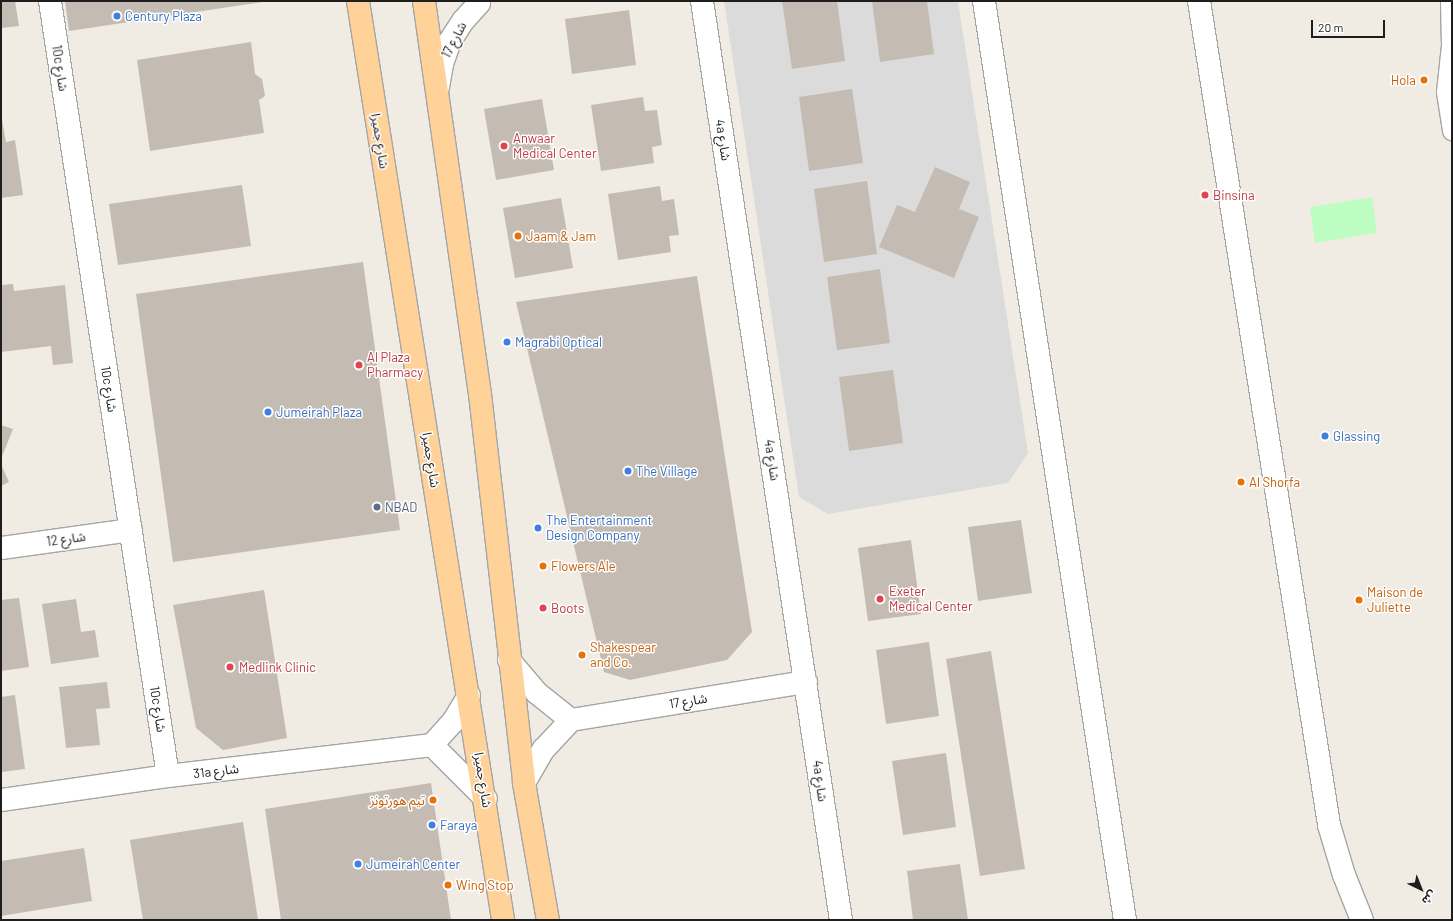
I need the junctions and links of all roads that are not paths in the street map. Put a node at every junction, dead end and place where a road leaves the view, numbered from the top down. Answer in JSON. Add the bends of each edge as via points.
{"nodes":[{"id":1,"x":50,"y":1,"type":"edge"},
{"id":2,"x":358,"y":1,"type":"edge"},
{"id":3,"x":424,"y":1,"type":"edge"},
{"id":4,"x":702,"y":1,"type":"edge"},
{"id":5,"x":984,"y":1,"type":"edge"},
{"id":6,"x":1199,"y":1,"type":"edge"},
{"id":7,"x":1450,"y":1,"type":"edge"},
{"id":8,"x":482,"y":2,"type":"edge"},
{"id":9,"x":438,"y":87,"type":"junction"},
{"id":10,"x":1452,"y":131,"type":"edge"},
{"id":11,"x":131,"y":530,"type":"junction"},
{"id":12,"x":1,"y":548,"type":"edge"},
{"id":13,"x":509,"y":660,"type":"junction"},
{"id":14,"x":806,"y":682,"type":"junction"},
{"id":15,"x":469,"y":695,"type":"junction"},
{"id":16,"x":570,"y":720,"type":"junction"},
{"id":17,"x":432,"y":745,"type":"junction"},
{"id":18,"x":168,"y":776,"type":"junction"},
{"id":19,"x":524,"y":783,"type":"junction"},
{"id":20,"x":486,"y":799,"type":"junction"},
{"id":21,"x":1,"y":800,"type":"edge"},
{"id":22,"x":503,"y":920,"type":"edge"},
{"id":23,"x":548,"y":920,"type":"edge"},
{"id":24,"x":841,"y":920,"type":"edge"},
{"id":25,"x":1125,"y":920,"type":"edge"},
{"id":26,"x":1362,"y":920,"type":"edge"}],
"edges":[{"from":1,"to":11,"type":"street","name":"10c شارع"},
{"from":2,"to":15,"type":"main road","name":"شارع جميرا"},
{"from":3,"to":9,"type":"main road"},
{"from":4,"to":14,"type":"street","name":"4a شارع"},
{"from":5,"to":25,"type":"street"},
{"from":6,"to":26,"type":"street","via":[[1329,825],[1344,875]]},
{"from":7,"to":10,"type":"street","via":[[1446,92]]},
{"from":8,"to":9,"type":"street","name":"شارع 17","via":[[462,21],[450,41]]},
{"from":9,"to":13,"type":"main road","via":[[480,394]]},
{"from":11,"to":12,"type":"street","name":"شارع 12"},
{"from":11,"to":18,"type":"street","name":"10c شارع"},
{"from":13,"to":16,"type":"street","via":[[536,693]]},
{"from":13,"to":19,"type":"main road"},
{"from":14,"to":16,"type":"street","name":"شارع 17"},
{"from":14,"to":24,"type":"street","name":"4a شارع"},
{"from":15,"to":17,"type":"street","via":[[453,722]]},
{"from":15,"to":20,"type":"main road","name":"شارع جميرا"},
{"from":16,"to":19,"type":"street","via":[[544,749]]},
{"from":17,"to":18,"type":"street","name":"31a شارع"},
{"from":17,"to":20,"type":"street"},
{"from":18,"to":21,"type":"street","name":"31a شارع"},
{"from":19,"to":23,"type":"main road"},
{"from":20,"to":22,"type":"main road","name":"شارع جميرا"}]}
